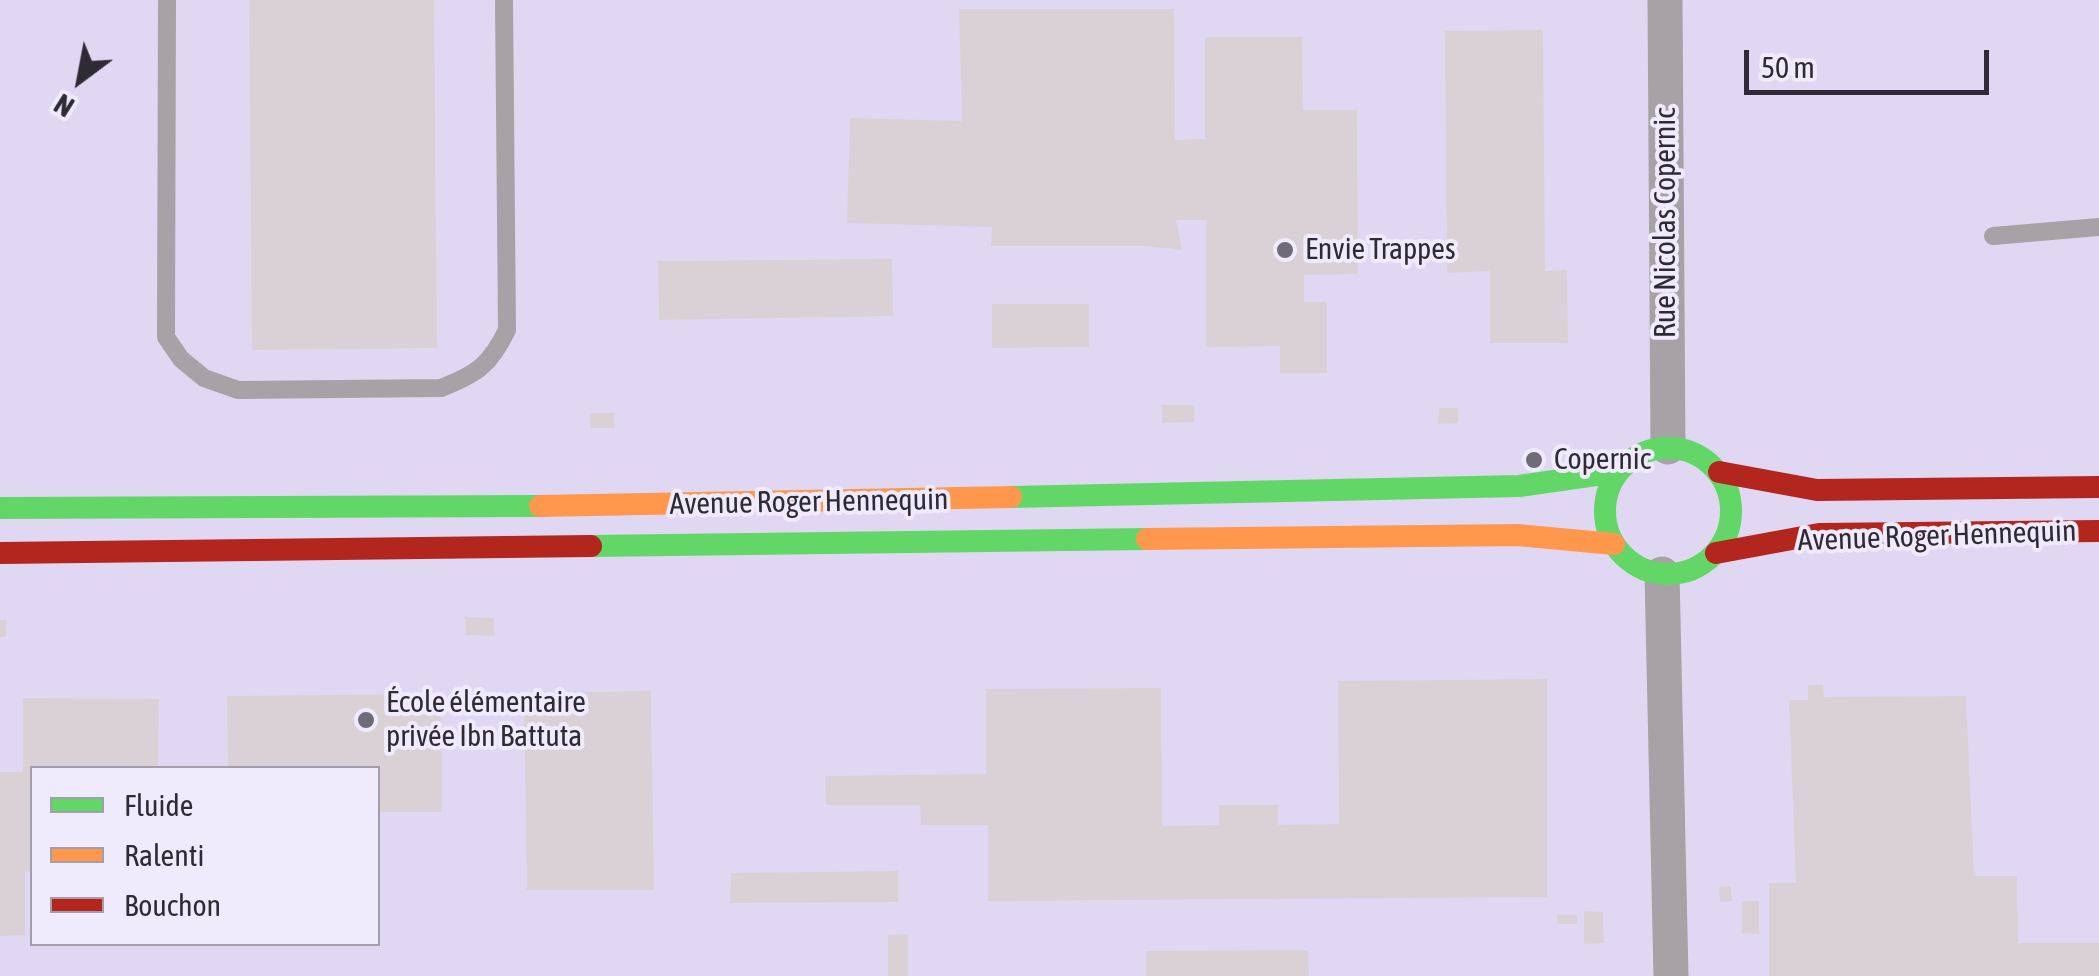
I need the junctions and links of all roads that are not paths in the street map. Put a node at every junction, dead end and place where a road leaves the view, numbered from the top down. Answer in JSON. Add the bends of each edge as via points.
{"nodes":[{"id":1,"x":167,"y":0,"type":"edge"},
{"id":2,"x":504,"y":0,"type":"edge"},
{"id":3,"x":1665,"y":0,"type":"edge"},
{"id":4,"x":2099,"y":227,"type":"edge"},
{"id":5,"x":1993,"y":236,"type":"dead end"},
{"id":6,"x":1668,"y":447,"type":"junction"},
{"id":7,"x":1617,"y":472,"type":"junction"},
{"id":8,"x":1719,"y":472,"type":"junction"},
{"id":9,"x":2099,"y":487,"type":"edge"},
{"id":10,"x":0,"y":508,"type":"edge"},
{"id":11,"x":2099,"y":531,"type":"edge"},
{"id":12,"x":1614,"y":544,"type":"junction"},
{"id":13,"x":0,"y":552,"type":"edge"},
{"id":14,"x":1716,"y":554,"type":"junction"},
{"id":15,"x":1662,"y":574,"type":"junction"},
{"id":16,"x":1670,"y":976,"type":"edge"}],
"edges":[{"from":1,"to":2,"type":"lane","via":[[166,336],[204,378],[238,390],[441,388],[493,358],[506,330]]},
{"from":3,"to":6,"type":"street","name":"Rue Nicolas Copernic"},
{"from":4,"to":5,"type":"lane"},
{"from":6,"to":7,"type":"street","name":"Avenue Roger Hennequin","via":[[1631,458]]},
{"from":6,"to":8,"type":"street","name":"Avenue Roger Hennequin","via":[[1704,458]]},
{"from":7,"to":10,"type":"street","name":"Avenue Roger Hennequin","via":[[1519,486],[612,506]]},
{"from":7,"to":12,"type":"street","via":[[1604,508]]},
{"from":8,"to":9,"type":"street","name":"Avenue Roger Hennequin","via":[[1817,490]]},
{"from":8,"to":14,"type":"street","via":[[1732,513]]},
{"from":11,"to":14,"type":"street","name":"Avenue Roger Hennequin","via":[[1818,534]]},
{"from":12,"to":13,"type":"street","name":"Avenue Roger Hennequin","via":[[1516,535]]},
{"from":12,"to":15,"type":"street","name":"Avenue Roger Hennequin","via":[[1627,559]]},
{"from":14,"to":15,"type":"street","name":"Avenue Roger Hennequin","via":[[1682,573]]},
{"from":15,"to":16,"type":"street"}]}
